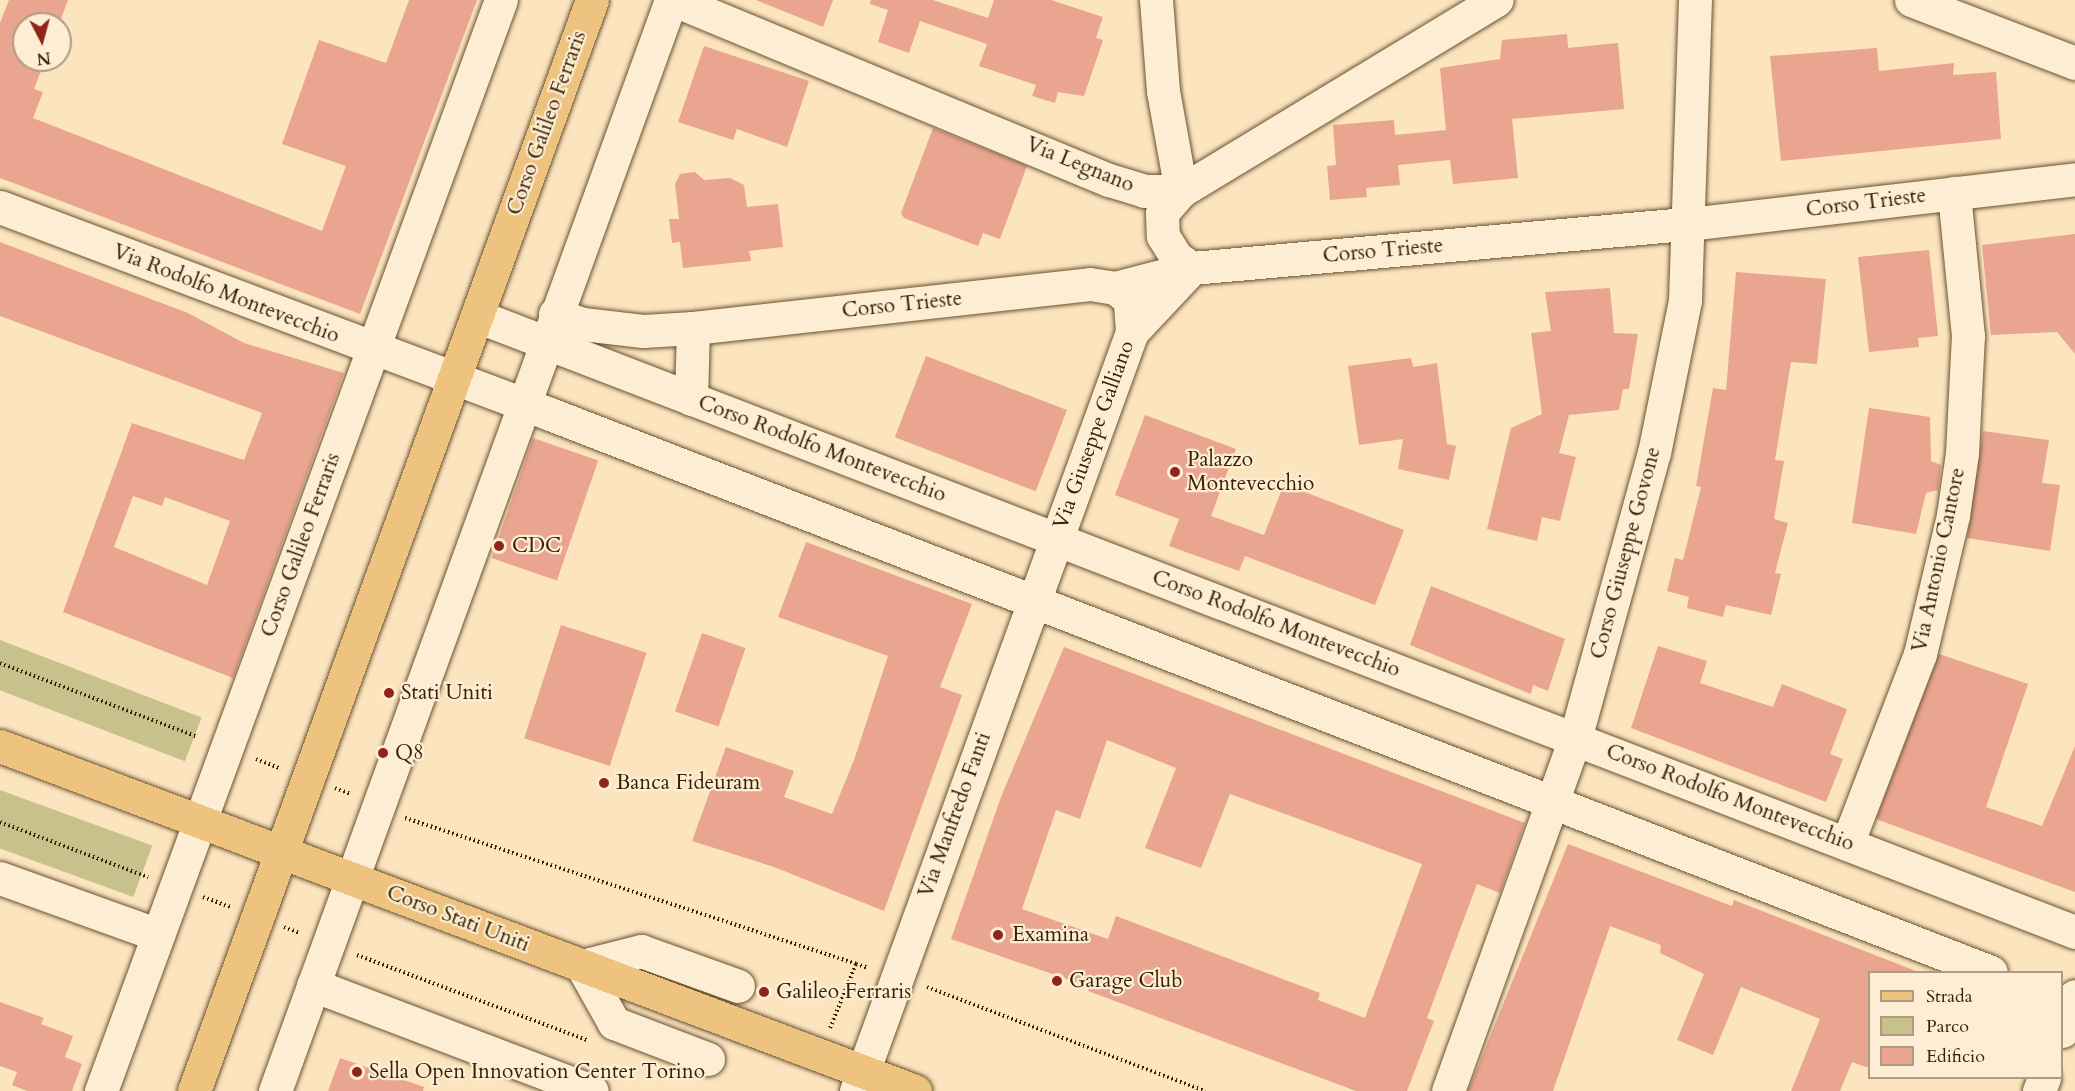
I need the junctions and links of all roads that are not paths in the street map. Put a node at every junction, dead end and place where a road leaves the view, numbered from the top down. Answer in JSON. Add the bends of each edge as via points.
{"nodes":[{"id":1,"x":501,"y":0,"type":"edge"},
{"id":2,"x":592,"y":0,"type":"edge"},
{"id":3,"x":672,"y":0,"type":"edge"},
{"id":4,"x":1156,"y":0,"type":"edge"},
{"id":5,"x":1497,"y":0,"type":"edge"},
{"id":6,"x":1695,"y":0,"type":"edge"},
{"id":7,"x":1911,"y":0,"type":"edge"},
{"id":8,"x":2075,"y":63,"type":"edge"},
{"id":9,"x":2075,"y":179,"type":"edge"},
{"id":10,"x":1181,"y":191,"type":"junction"},
{"id":11,"x":1954,"y":193,"type":"junction"},
{"id":12,"x":0,"y":207,"type":"edge"},
{"id":13,"x":1689,"y":224,"type":"junction"},
{"id":14,"x":1192,"y":268,"type":"junction"},
{"id":15,"x":1115,"y":288,"type":"junction"},
{"id":16,"x":477,"y":316,"type":"junction"},
{"id":17,"x":550,"y":328,"type":"junction"},
{"id":18,"x":693,"y":328,"type":"junction"},
{"id":19,"x":1132,"y":332,"type":"junction"},
{"id":20,"x":372,"y":350,"type":"junction"},
{"id":21,"x":453,"y":379,"type":"junction"},
{"id":22,"x":691,"y":399,"type":"junction"},
{"id":23,"x":525,"y":404,"type":"junction"},
{"id":24,"x":1056,"y":539,"type":"junction"},
{"id":25,"x":1033,"y":600,"type":"junction"},
{"id":26,"x":1575,"y":739,"type":"junction"},
{"id":27,"x":0,"y":747,"type":"edge"},
{"id":28,"x":1553,"y":802,"type":"junction"},
{"id":29,"x":200,"y":822,"type":"junction"},
{"id":30,"x":1847,"y":844,"type":"junction"},
{"id":31,"x":281,"y":852,"type":"junction"},
{"id":32,"x":0,"y":878,"type":"edge"},
{"id":33,"x":352,"y":879,"type":"junction"},
{"id":34,"x":2075,"y":932,"type":"edge"},
{"id":35,"x":158,"y":935,"type":"junction"},
{"id":36,"x":582,"y":966,"type":"junction"},
{"id":37,"x":1988,"y":971,"type":"edge"},
{"id":38,"x":313,"y":985,"type":"junction"},
{"id":39,"x":738,"y":986,"type":"dead end"},
{"id":40,"x":708,"y":1059,"type":"dead end"},
{"id":41,"x":859,"y":1081,"type":"edge"},
{"id":42,"x":101,"y":1091,"type":"edge"},
{"id":43,"x":194,"y":1091,"type":"edge"},
{"id":44,"x":275,"y":1091,"type":"edge"},
{"id":45,"x":592,"y":1091,"type":"edge"},
{"id":46,"x":915,"y":1091,"type":"edge"},
{"id":47,"x":1448,"y":1091,"type":"edge"}],
"edges":[{"from":1,"to":20,"type":"street","name":"Corso Galileo Ferraris"},
{"from":2,"to":16,"type":"main road","name":"Corso Galileo Ferraris"},
{"from":3,"to":10,"type":"street","name":"Via Legnano","via":[[1144,191]]},
{"from":3,"to":17,"type":"street"},
{"from":4,"to":10,"type":"street","via":[[1163,91]]},
{"from":5,"to":10,"type":"street"},
{"from":6,"to":13,"type":"street","name":"Corso Giuseppe Govone"},
{"from":7,"to":8,"type":"street"},
{"from":9,"to":11,"type":"street","name":"Corso Trieste"},
{"from":10,"to":14,"type":"street","via":[[1162,213],[1163,236],[1177,258]]},
{"from":11,"to":13,"type":"street","name":"Corso Trieste"},
{"from":11,"to":30,"type":"street","name":"Via Antonio Cantore","via":[[1967,385],[1953,515],[1920,654]]},
{"from":12,"to":20,"type":"street","name":"Via Rodolfo Montevecchio"},
{"from":13,"to":14,"type":"street","name":"Corso Trieste"},
{"from":13,"to":26,"type":"street","name":"Corso Giuseppe Govone","via":[[1684,300],[1654,453]]},
{"from":14,"to":15,"type":"street","name":"Corso Trieste"},
{"from":14,"to":19,"type":"street","name":"Via Giuseppe Galliano"},
{"from":15,"to":18,"type":"street","name":"Corso Trieste","via":[[1090,284]]},
{"from":15,"to":19,"type":"street","name":"Via Giuseppe Galliano","via":[[1130,300]]},
{"from":16,"to":17,"type":"street","name":"Corso Rodolfo Montevecchio"},
{"from":16,"to":21,"type":"main road","name":"Corso Galileo Ferraris"},
{"from":17,"to":18,"type":"street","name":"Corso Trieste","via":[[583,324],[643,331]]},
{"from":17,"to":22,"type":"street","name":"Corso Rodolfo Montevecchio"},
{"from":17,"to":23,"type":"street"},
{"from":18,"to":22,"type":"street"},
{"from":19,"to":24,"type":"street","name":"Via Giuseppe Galliano"},
{"from":20,"to":21,"type":"street","name":"Via Rodolfo Montevecchio"},
{"from":20,"to":29,"type":"street","name":"Corso Galileo Ferraris"},
{"from":21,"to":23,"type":"street"},
{"from":21,"to":31,"type":"main road","name":"Corso Galileo Ferraris"},
{"from":22,"to":24,"type":"street","name":"Corso Rodolfo Montevecchio"},
{"from":23,"to":25,"type":"street"},
{"from":23,"to":33,"type":"street"},
{"from":24,"to":25,"type":"street","name":"Via Manfredo Fanti"},
{"from":24,"to":26,"type":"street","name":"Corso Rodolfo Montevecchio"},
{"from":25,"to":28,"type":"street"},
{"from":25,"to":41,"type":"street","name":"Via Manfredo Fanti"},
{"from":26,"to":28,"type":"street","name":"Corso Giuseppe Govone"},
{"from":26,"to":30,"type":"street","name":"Corso Rodolfo Montevecchio"},
{"from":27,"to":29,"type":"main road","name":"Corso Stati Uniti"},
{"from":28,"to":37,"type":"street"},
{"from":28,"to":47,"type":"street","name":"Corso Giuseppe Govone"},
{"from":29,"to":31,"type":"main road","name":"Corso Stati Uniti"},
{"from":29,"to":35,"type":"street","name":"Corso Galileo Ferraris"},
{"from":30,"to":34,"type":"street","name":"Corso Rodolfo Montevecchio"},
{"from":31,"to":33,"type":"main road","name":"Corso Stati Uniti"},
{"from":31,"to":43,"type":"main road","name":"Corso Galileo Ferraris"},
{"from":32,"to":35,"type":"street"},
{"from":33,"to":36,"type":"main road","name":"Corso Stati Uniti"},
{"from":33,"to":38,"type":"street"},
{"from":35,"to":42,"type":"street","name":"Corso Galileo Ferraris"},
{"from":36,"to":39,"type":"street","via":[[641,951]]},
{"from":36,"to":40,"type":"street","via":[[614,1023]]},
{"from":36,"to":41,"type":"main road","name":"Corso Stati Uniti","via":[[820,1055]]},
{"from":38,"to":44,"type":"street"},
{"from":38,"to":45,"type":"street"},
{"from":41,"to":46,"type":"main road","name":"Corso Stati Uniti"}]}
